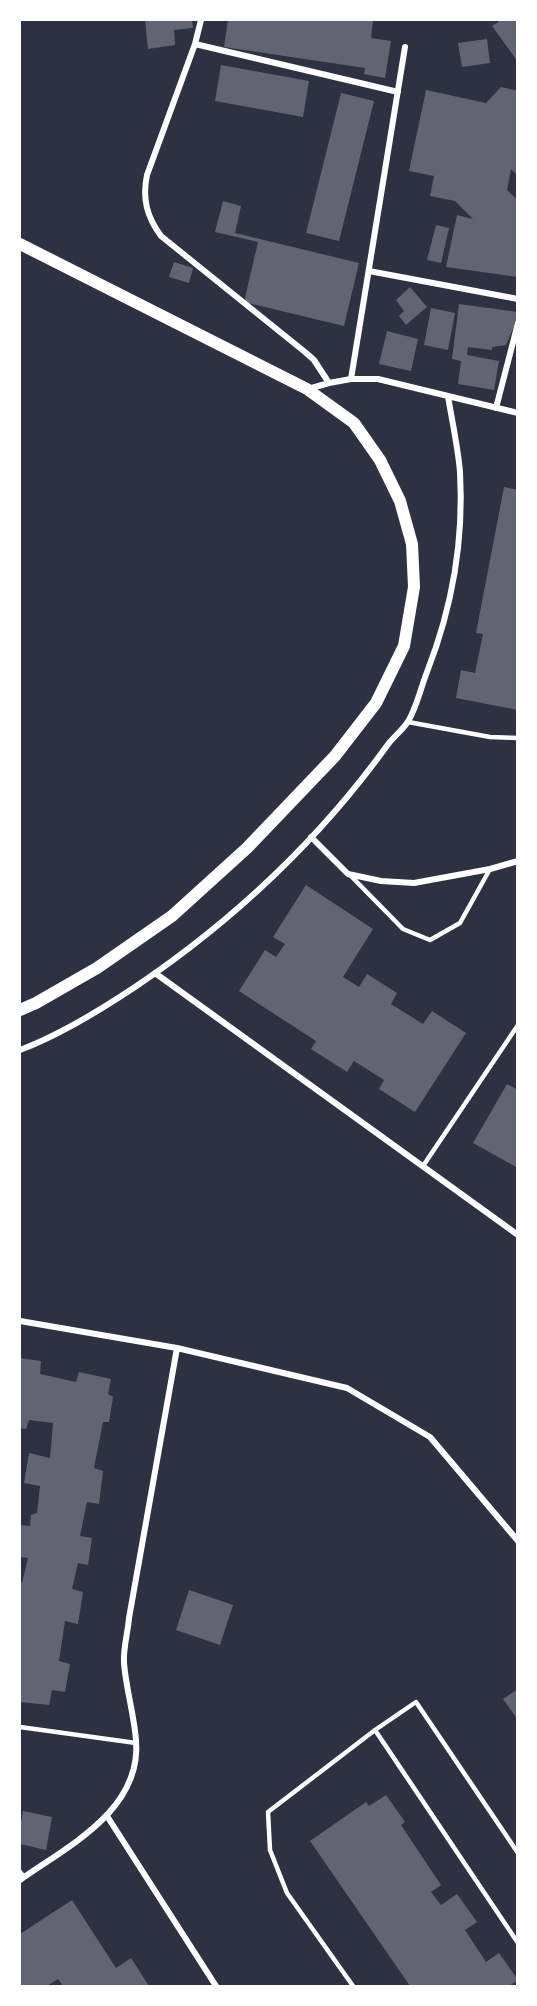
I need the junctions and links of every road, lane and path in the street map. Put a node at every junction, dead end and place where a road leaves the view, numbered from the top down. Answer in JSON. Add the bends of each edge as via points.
{"nodes":[{"id":1,"x":201,"y":20,"type":"edge"},
{"id":2,"x":195,"y":44,"type":"junction"},
{"id":3,"x":405,"y":47,"type":"dead end"},
{"id":4,"x":398,"y":92,"type":"junction"},
{"id":5,"x":20,"y":244,"type":"edge"},
{"id":6,"x":369,"y":271,"type":"junction"},
{"id":7,"x":518,"y":298,"type":"edge"},
{"id":8,"x":518,"y":323,"type":"edge"},
{"id":9,"x":351,"y":379,"type":"junction"},
{"id":10,"x":329,"y":382,"type":"junction"},
{"id":11,"x":307,"y":389,"type":"junction"},
{"id":12,"x":448,"y":396,"type":"junction"},
{"id":13,"x":496,"y":408,"type":"junction"},
{"id":14,"x":518,"y":413,"type":"edge"},
{"id":15,"x":408,"y":722,"type":"junction"},
{"id":16,"x":518,"y":738,"type":"edge"},
{"id":17,"x":311,"y":837,"type":"junction"},
{"id":18,"x":518,"y":861,"type":"edge"},
{"id":19,"x":490,"y":869,"type":"junction"},
{"id":20,"x":348,"y":874,"type":"junction"},
{"id":21,"x":155,"y":973,"type":"junction"},
{"id":22,"x":20,"y":1010,"type":"edge"},
{"id":23,"x":518,"y":1025,"type":"edge"},
{"id":24,"x":20,"y":1050,"type":"edge"},
{"id":25,"x":423,"y":1166,"type":"junction"},
{"id":26,"x":518,"y":1235,"type":"edge"},
{"id":27,"x":20,"y":1321,"type":"edge"},
{"id":28,"x":177,"y":1348,"type":"junction"},
{"id":29,"x":518,"y":1541,"type":"edge"},
{"id":30,"x":20,"y":1727,"type":"edge"},
{"id":31,"x":375,"y":1730,"type":"junction"},
{"id":32,"x":136,"y":1743,"type":"junction"},
{"id":33,"x":107,"y":1816,"type":"junction"},
{"id":34,"x":518,"y":1853,"type":"edge"},
{"id":35,"x":21,"y":1876,"type":"edge"},
{"id":36,"x":518,"y":1943,"type":"edge"},
{"id":37,"x":216,"y":1986,"type":"edge"},
{"id":38,"x":352,"y":1986,"type":"edge"}],
"edges":[{"from":1,"to":2,"type":"street"},
{"from":2,"to":4,"type":"street"},
{"from":2,"to":10,"type":"street","via":[[147,175],[144,194],[148,214],[161,237],[305,352]]},
{"from":3,"to":4,"type":"street"},
{"from":4,"to":6,"type":"street"},
{"from":5,"to":11,"type":"main road"},
{"from":6,"to":7,"type":"street"},
{"from":6,"to":9,"type":"street"},
{"from":8,"to":13,"type":"street"},
{"from":9,"to":10,"type":"street"},
{"from":9,"to":12,"type":"street","via":[[378,379]]},
{"from":10,"to":11,"type":"street"},
{"from":11,"to":22,"type":"main road","via":[[354,423],[380,460],[400,501],[412,544],[414,587],[404,646],[376,703],[335,756],[247,848],[172,916],[97,968]]},
{"from":12,"to":13,"type":"street"},
{"from":12,"to":15,"type":"street","via":[[460,470],[459,546],[445,620]]},
{"from":13,"to":14,"type":"street"},
{"from":15,"to":16,"type":"lane","via":[[490,737]]},
{"from":15,"to":17,"type":"street","via":[[366,777]]},
{"from":17,"to":20,"type":"street"},
{"from":17,"to":21,"type":"street","via":[[229,915]]},
{"from":18,"to":19,"type":"street"},
{"from":19,"to":20,"type":"street","via":[[414,883]]},
{"from":19,"to":20,"type":"lane","via":[[460,923],[430,940],[404,929]]},
{"from":21,"to":24,"type":"street","via":[[89,1016]]},
{"from":21,"to":25,"type":"street"},
{"from":23,"to":25,"type":"lane"},
{"from":25,"to":26,"type":"street"},
{"from":27,"to":28,"type":"street"},
{"from":28,"to":29,"type":"street","via":[[347,1388],[430,1437]]},
{"from":28,"to":32,"type":"street","via":[[124,1660]]},
{"from":30,"to":32,"type":"lane"},
{"from":31,"to":34,"type":"lane","via":[[416,1702]]},
{"from":31,"to":36,"type":"lane"},
{"from":31,"to":38,"type":"lane","via":[[268,1812],[270,1850],[287,1893]]},
{"from":32,"to":33,"type":"street","via":[[129,1781]]},
{"from":33,"to":35,"type":"street"},
{"from":33,"to":37,"type":"street"}]}
